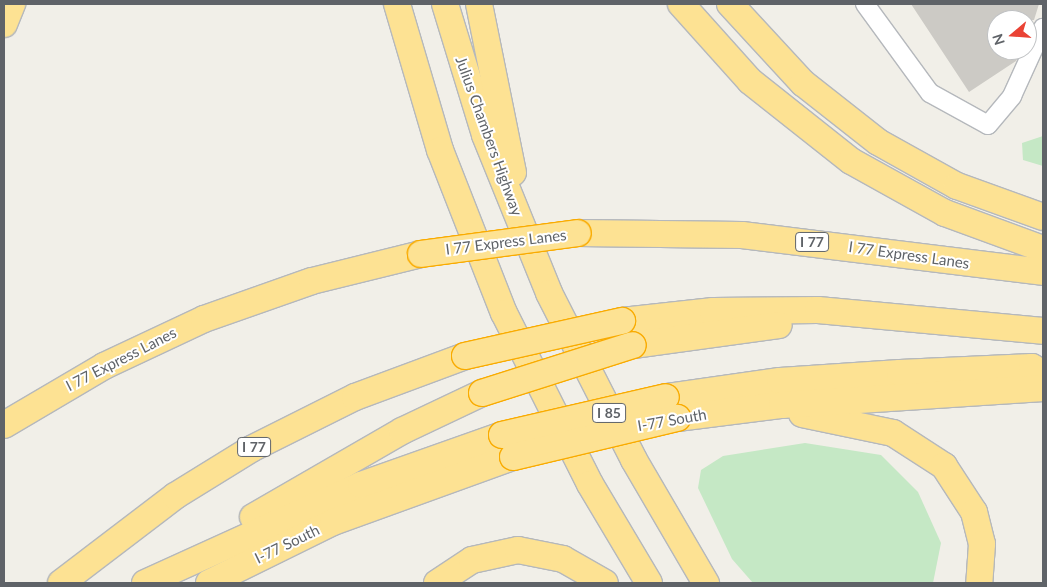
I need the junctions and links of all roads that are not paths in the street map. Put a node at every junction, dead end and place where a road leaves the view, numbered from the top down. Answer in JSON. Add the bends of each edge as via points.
{"nodes":[{"id":1,"x":12,"y":4,"type":"edge"},
{"id":2,"x":397,"y":4,"type":"edge"},
{"id":3,"x":445,"y":4,"type":"edge"},
{"id":4,"x":479,"y":4,"type":"edge"},
{"id":5,"x":682,"y":4,"type":"edge"},
{"id":6,"x":730,"y":4,"type":"edge"},
{"id":7,"x":746,"y":4,"type":"edge"},
{"id":8,"x":865,"y":4,"type":"edge"},
{"id":9,"x":4,"y":24,"type":"edge"},
{"id":10,"x":1043,"y":28,"type":"edge"},
{"id":11,"x":803,"y":83,"type":"junction"},
{"id":12,"x":1043,"y":217,"type":"edge"},
{"id":13,"x":529,"y":244,"type":"junction"},
{"id":14,"x":1043,"y":249,"type":"edge"},
{"id":15,"x":1043,"y":272,"type":"edge"},
{"id":16,"x":934,"y":318,"type":"junction"},
{"id":17,"x":1043,"y":330,"type":"edge"},
{"id":18,"x":1043,"y":374,"type":"edge"},
{"id":19,"x":1043,"y":388,"type":"edge"},
{"id":20,"x":762,"y":407,"type":"junction"},
{"id":21,"x":671,"y":408,"type":"junction"},
{"id":22,"x":4,"y":424,"type":"edge"},
{"id":23,"x":507,"y":446,"type":"junction"},
{"id":24,"x":64,"y":581,"type":"edge"},
{"id":25,"x":706,"y":581,"type":"edge"},
{"id":26,"x":147,"y":583,"type":"edge"},
{"id":27,"x":208,"y":583,"type":"edge"},
{"id":28,"x":437,"y":583,"type":"edge"},
{"id":29,"x":605,"y":583,"type":"edge"},
{"id":30,"x":649,"y":583,"type":"edge"},
{"id":31,"x":980,"y":583,"type":"edge"}],
"edges":[{"from":1,"to":9,"type":"highway"},
{"from":2,"to":30,"type":"highway","via":[[440,150],[504,313],[590,484]]},
{"from":3,"to":13,"type":"highway","name":"Julius Chambers Highway","number":"I 85","via":[[469,89]]},
{"from":4,"to":13,"type":"highway"},
{"from":5,"to":14,"type":"highway","via":[[750,81],[851,162],[945,213]]},
{"from":6,"to":11,"type":"highway"},
{"from":7,"to":11,"type":"highway"},
{"from":8,"to":10,"type":"lane","via":[[930,93],[988,125],[1012,96]]},
{"from":11,"to":12,"type":"highway","via":[[852,124],[930,172]]},
{"from":13,"to":25,"type":"highway","name":"Julius Chambers Highway","number":"I 85","via":[[602,400]]},
{"from":15,"to":22,"type":"highway","name":"I 77 Express Lanes","number":"I 77","bridge":true,"via":[[742,235],[578,233],[421,254],[312,281],[204,319],[96,370]]},
{"from":16,"to":17,"type":"highway","number":"I 77"},
{"from":16,"to":24,"type":"highway","number":"I 77","bridge":true,"via":[[781,309],[622,321],[465,356],[355,397],[251,449],[175,496]]},
{"from":16,"to":26,"type":"highway","bridge":true,"via":[[749,328],[633,345],[482,393],[352,458]]},
{"from":18,"to":21,"type":"highway","via":[[1032,367],[780,381]]},
{"from":19,"to":20,"type":"highway","name":"I-77 South"},
{"from":20,"to":21,"type":"highway","name":"I-77 South"},
{"from":20,"to":31,"type":"highway","via":[[870,427],[930,454],[957,480],[974,512],[982,544]]},
{"from":21,"to":23,"type":"highway","bridge":true},
{"from":23,"to":26,"type":"highway","via":[[361,485]]},
{"from":23,"to":27,"type":"highway","name":"I-77 South","via":[[342,518]]},
{"from":28,"to":29,"type":"highway","via":[[472,560],[518,550],[563,559]]}]}
